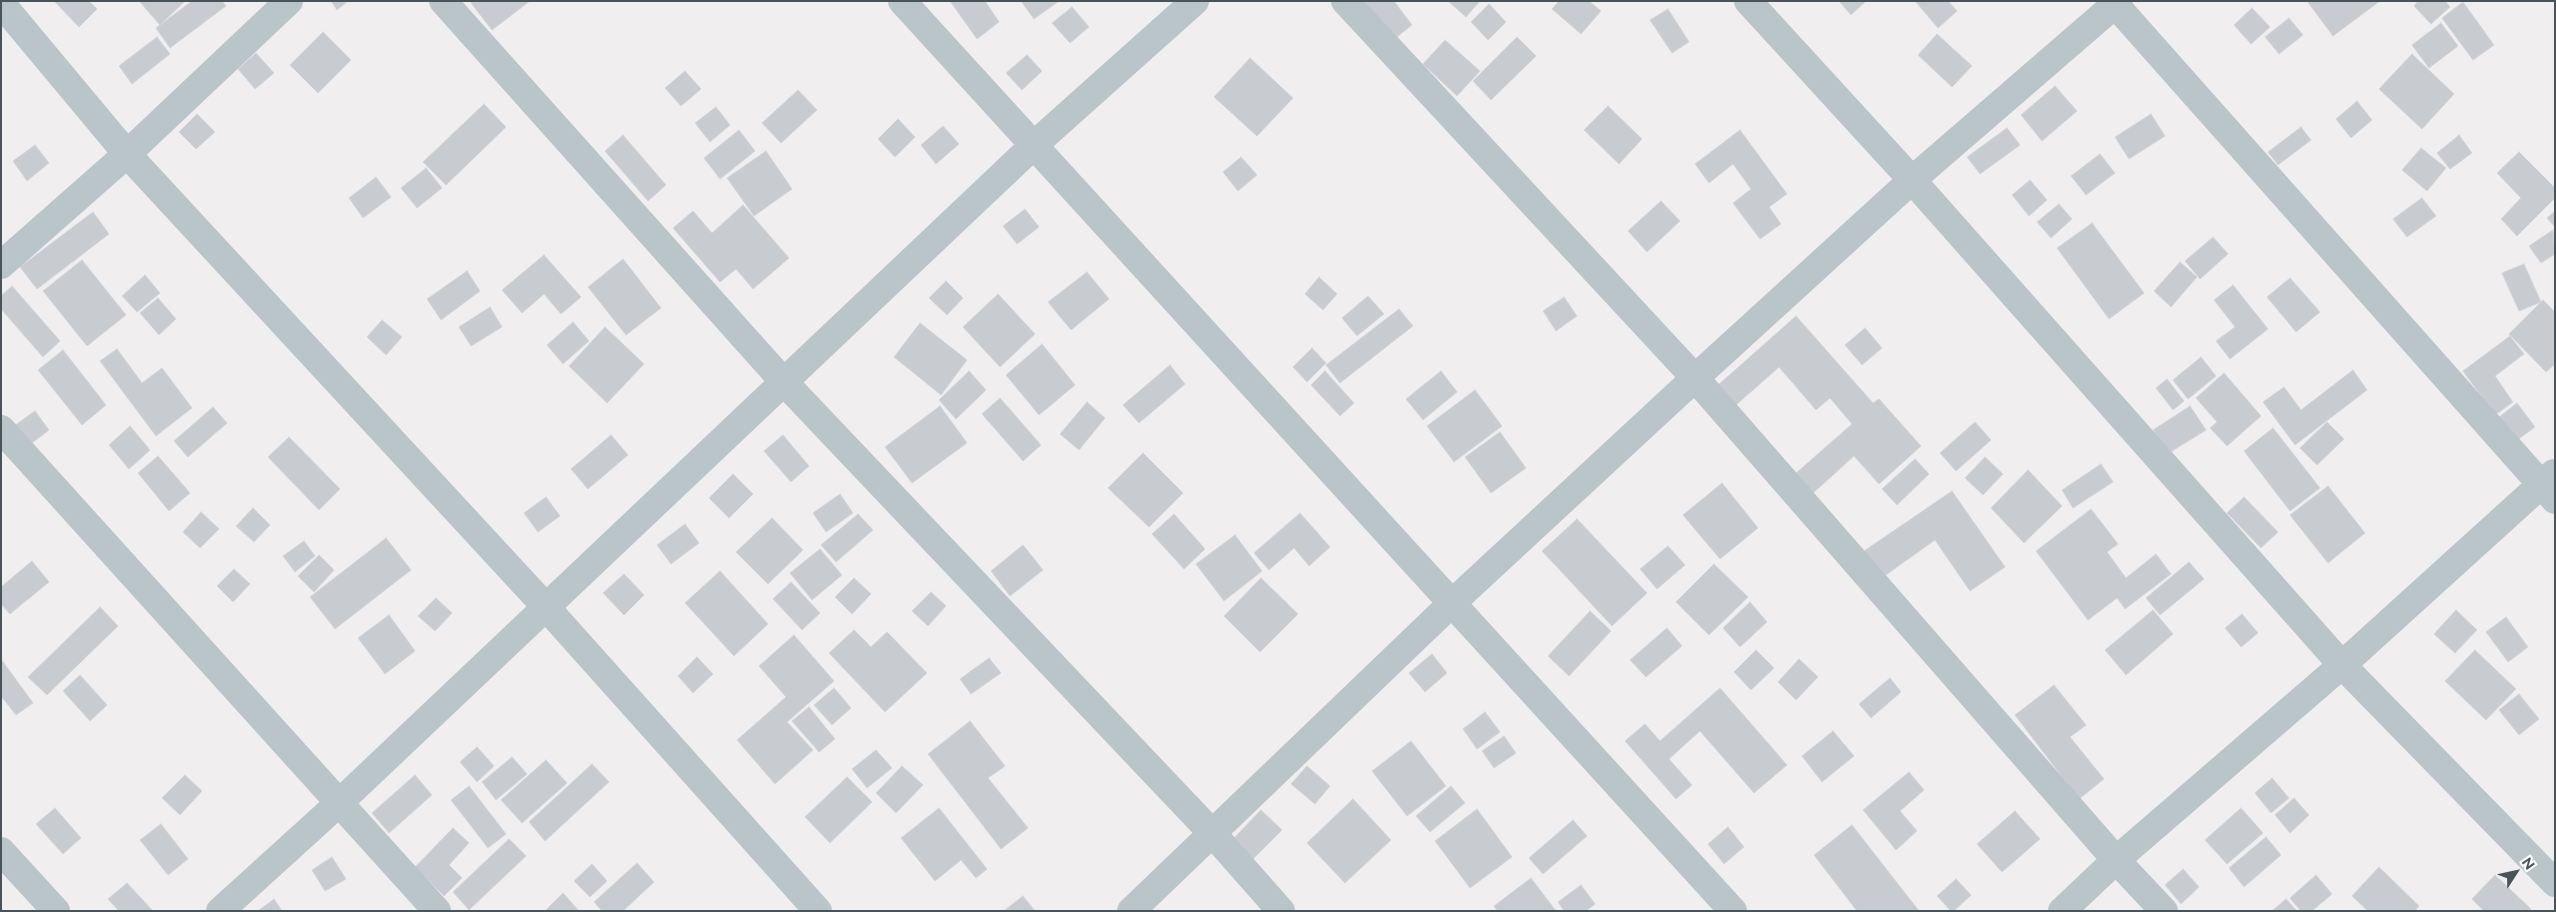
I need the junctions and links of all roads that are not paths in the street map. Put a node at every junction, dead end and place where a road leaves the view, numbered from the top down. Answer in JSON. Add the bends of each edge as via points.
{"nodes":[{"id":1,"x":289,"y":1,"type":"edge"},
{"id":2,"x":444,"y":1,"type":"edge"},
{"id":3,"x":902,"y":1,"type":"edge"},
{"id":4,"x":1195,"y":1,"type":"edge"},
{"id":5,"x":1345,"y":1,"type":"edge"},
{"id":6,"x":1748,"y":1,"type":"edge"},
{"id":7,"x":2115,"y":2,"type":"edge"},
{"id":8,"x":1,"y":3,"type":"edge"},
{"id":9,"x":1034,"y":145,"type":"junction"},
{"id":10,"x":127,"y":154,"type":"junction"},
{"id":11,"x":1912,"y":180,"type":"junction"},
{"id":12,"x":1,"y":265,"type":"edge"},
{"id":13,"x":1695,"y":378,"type":"junction"},
{"id":14,"x":783,"y":381,"type":"junction"},
{"id":15,"x":1,"y":429,"type":"edge"},
{"id":16,"x":2550,"y":485,"type":"edge"},
{"id":17,"x":1452,"y":603,"type":"junction"},
{"id":18,"x":545,"y":606,"type":"junction"},
{"id":19,"x":2342,"y":665,"type":"junction"},
{"id":20,"x":339,"y":803,"type":"junction"},
{"id":21,"x":1213,"y":834,"type":"junction"},
{"id":22,"x":1,"y":851,"type":"edge"},
{"id":23,"x":2116,"y":860,"type":"junction"},
{"id":24,"x":2555,"y":883,"type":"edge"},
{"id":25,"x":56,"y":911,"type":"edge"},
{"id":26,"x":220,"y":911,"type":"edge"},
{"id":27,"x":437,"y":911,"type":"edge"},
{"id":28,"x":818,"y":911,"type":"edge"},
{"id":29,"x":1131,"y":911,"type":"edge"},
{"id":30,"x":1281,"y":911,"type":"edge"},
{"id":31,"x":1733,"y":911,"type":"edge"},
{"id":32,"x":2062,"y":911,"type":"edge"},
{"id":33,"x":2164,"y":911,"type":"edge"}],
"edges":[{"from":1,"to":10,"type":"street"},
{"from":2,"to":14,"type":"street"},
{"from":3,"to":9,"type":"street"},
{"from":4,"to":9,"type":"street"},
{"from":5,"to":13,"type":"street"},
{"from":6,"to":11,"type":"street"},
{"from":7,"to":11,"type":"street"},
{"from":7,"to":16,"type":"street"},
{"from":8,"to":10,"type":"street"},
{"from":9,"to":14,"type":"street"},
{"from":9,"to":17,"type":"street"},
{"from":10,"to":12,"type":"street"},
{"from":10,"to":18,"type":"street"},
{"from":11,"to":13,"type":"street"},
{"from":11,"to":19,"type":"street"},
{"from":13,"to":17,"type":"street"},
{"from":13,"to":23,"type":"street"},
{"from":14,"to":18,"type":"street"},
{"from":14,"to":21,"type":"street"},
{"from":15,"to":20,"type":"street"},
{"from":16,"to":19,"type":"street"},
{"from":17,"to":21,"type":"street"},
{"from":17,"to":31,"type":"street"},
{"from":18,"to":20,"type":"street"},
{"from":18,"to":28,"type":"street"},
{"from":19,"to":23,"type":"street"},
{"from":19,"to":24,"type":"street"},
{"from":20,"to":26,"type":"street"},
{"from":20,"to":27,"type":"street"},
{"from":21,"to":29,"type":"street"},
{"from":21,"to":30,"type":"street"},
{"from":22,"to":25,"type":"street"},
{"from":23,"to":32,"type":"street"},
{"from":23,"to":33,"type":"street"}]}
